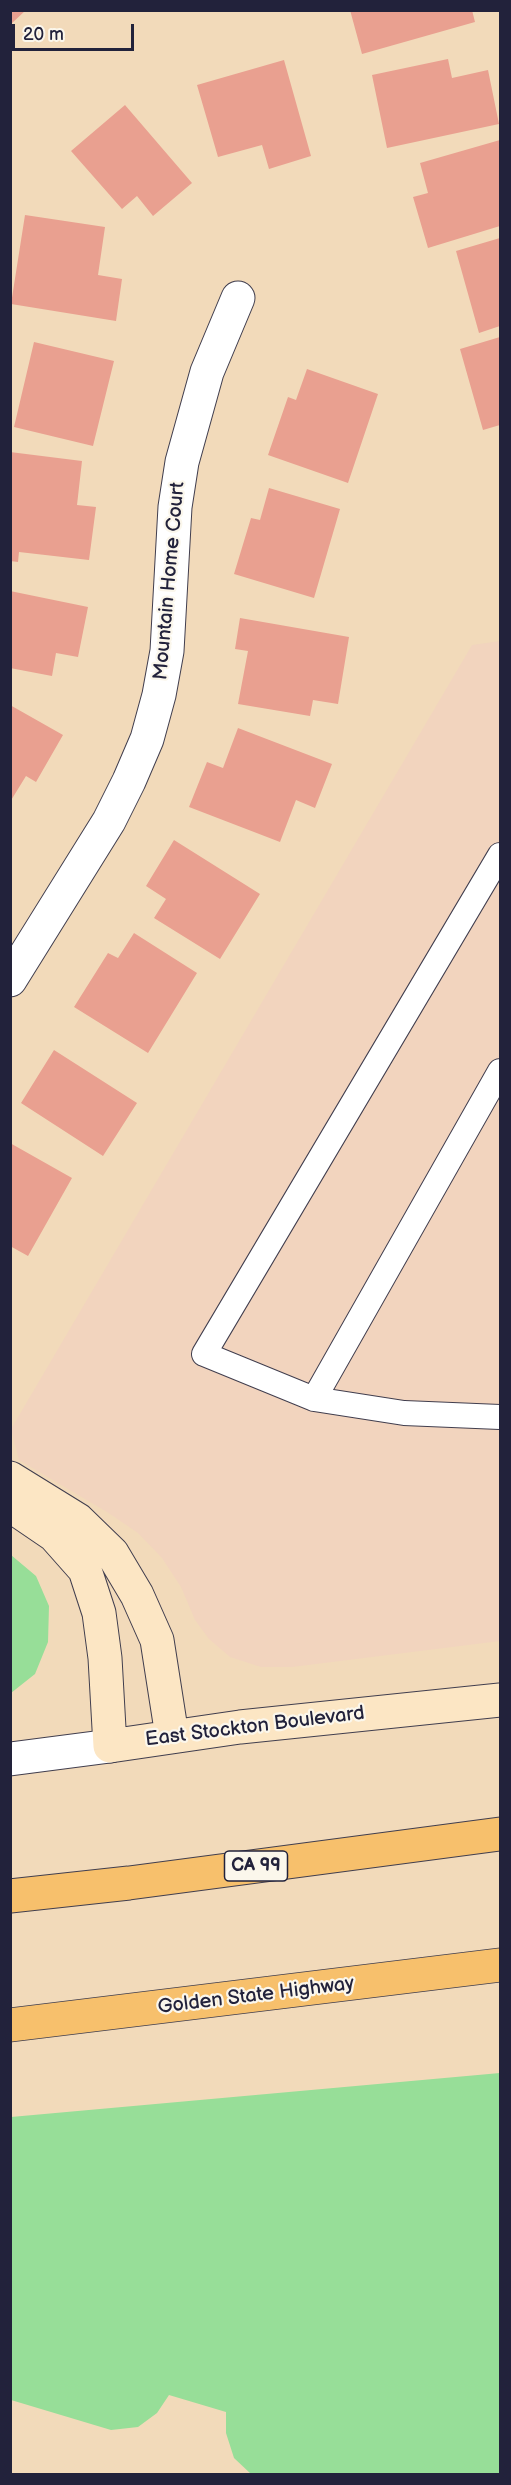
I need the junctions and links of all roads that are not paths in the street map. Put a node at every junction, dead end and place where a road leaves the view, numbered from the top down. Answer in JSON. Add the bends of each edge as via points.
{"nodes":[{"id":1,"x":238,"y":297,"type":"dead end"},
{"id":2,"x":501,"y":855,"type":"edge"},
{"id":3,"x":10,"y":980,"type":"edge"},
{"id":4,"x":501,"y":1071,"type":"edge"},
{"id":5,"x":314,"y":1399,"type":"junction"},
{"id":6,"x":501,"y":1417,"type":"edge"},
{"id":7,"x":10,"y":1478,"type":"edge"},
{"id":8,"x":10,"y":1505,"type":"edge"},
{"id":9,"x":501,"y":1700,"type":"edge"},
{"id":10,"x":172,"y":1736,"type":"junction"},
{"id":11,"x":110,"y":1746,"type":"junction"},
{"id":12,"x":10,"y":1759,"type":"edge"},
{"id":13,"x":501,"y":1834,"type":"edge"},
{"id":14,"x":10,"y":1896,"type":"edge"},
{"id":15,"x":501,"y":1965,"type":"edge"},
{"id":16,"x":10,"y":2025,"type":"edge"}],
"edges":[{"from":1,"to":3,"type":"street","name":"Mountain Home Court","via":[[207,372],[182,462],[166,651],[147,739],[109,821]]},
{"from":2,"to":5,"type":"lane","via":[[204,1354]]},
{"from":4,"to":5,"type":"lane"},
{"from":5,"to":6,"type":"lane","via":[[404,1413]]},
{"from":7,"to":10,"type":"main road","via":[[78,1520],[112,1553],[157,1640]]},
{"from":8,"to":11,"type":"main road","via":[[54,1535],[85,1570],[99,1613],[104,1647]]},
{"from":9,"to":10,"type":"main road","name":"East Stockton Boulevard"},
{"from":10,"to":11,"type":"main road","name":"East Stockton Boulevard"},
{"from":11,"to":12,"type":"street","name":"East Stockton Boulevard"},
{"from":13,"to":14,"type":"highway","number":"CA 99"},
{"from":15,"to":16,"type":"highway","name":"Golden State Highway"}]}
